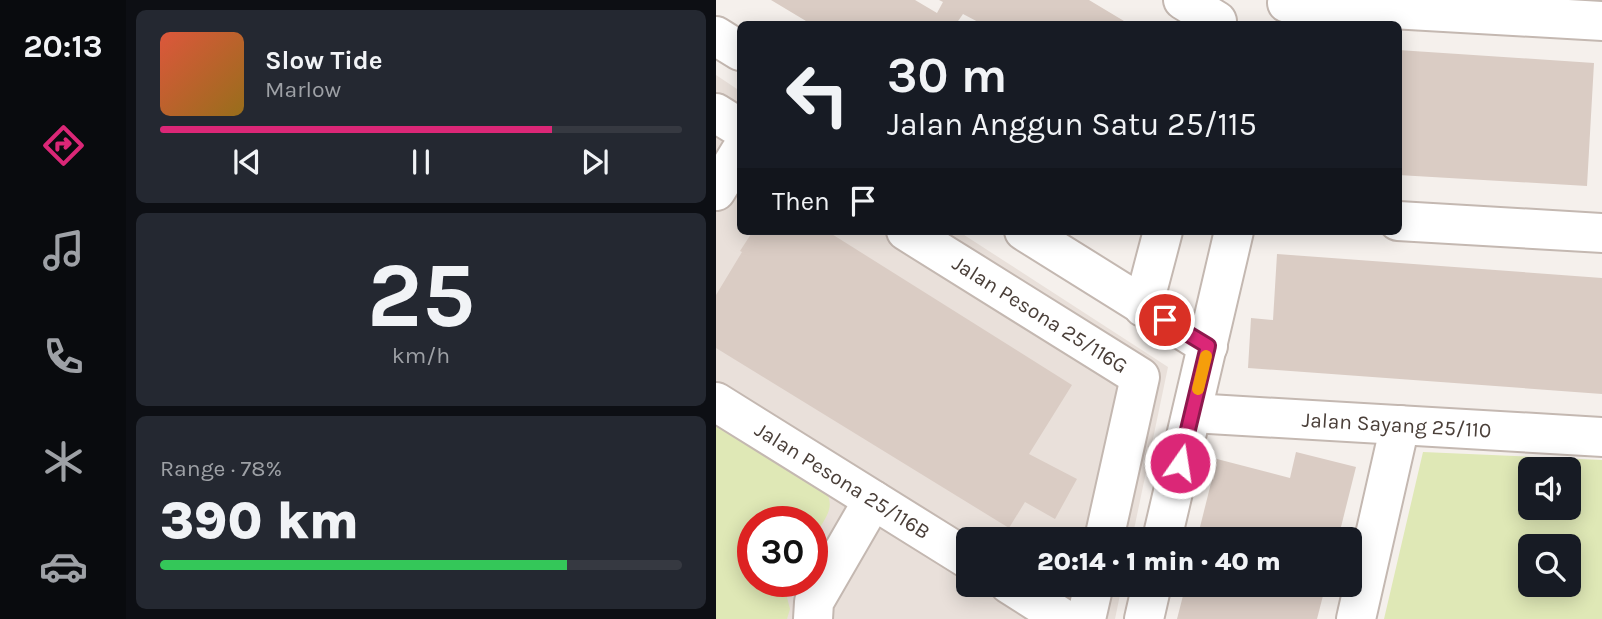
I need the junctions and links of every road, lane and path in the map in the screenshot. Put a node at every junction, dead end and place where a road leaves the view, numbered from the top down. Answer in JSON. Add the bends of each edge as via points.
{"nodes":[{"id":1,"x":1183,"y":0,"type":"edge"},
{"id":2,"x":1509,"y":8,"type":"edge"},
{"id":3,"x":1285,"y":9,"type":"edge"},
{"id":4,"x":1218,"y":15,"type":"edge"},
{"id":5,"x":1602,"y":22,"type":"edge"},
{"id":6,"x":716,"y":36,"type":"edge"},
{"id":7,"x":737,"y":49,"type":"edge"},
{"id":8,"x":716,"y":113,"type":"edge"},
{"id":9,"x":737,"y":126,"type":"edge"},
{"id":10,"x":737,"y":157,"type":"edge"},
{"id":11,"x":716,"y":191,"type":"edge"},
{"id":12,"x":1402,"y":221,"type":"edge"},
{"id":13,"x":1602,"y":233,"type":"edge"},
{"id":14,"x":912,"y":235,"type":"edge"},
{"id":15,"x":1030,"y":235,"type":"edge"},
{"id":16,"x":1162,"y":235,"type":"edge"},
{"id":17,"x":1233,"y":235,"type":"edge"},
{"id":18,"x":1143,"y":307,"type":"junction"},
{"id":19,"x":1208,"y":346,"type":"junction"},
{"id":20,"x":716,"y":402,"type":"edge"},
{"id":21,"x":1192,"y":413,"type":"junction"},
{"id":22,"x":1400,"y":425,"type":"junction"},
{"id":23,"x":1602,"y":436,"type":"edge"},
{"id":24,"x":873,"y":500,"type":"junction"},
{"id":25,"x":1107,"y":527,"type":"edge"},
{"id":26,"x":1165,"y":527,"type":"edge"},
{"id":27,"x":956,"y":552,"type":"edge"},
{"id":28,"x":1029,"y":597,"type":"edge"},
{"id":29,"x":1091,"y":597,"type":"edge"},
{"id":30,"x":1149,"y":597,"type":"edge"},
{"id":31,"x":813,"y":619,"type":"edge"},
{"id":32,"x":1064,"y":619,"type":"edge"},
{"id":33,"x":1086,"y":619,"type":"edge"},
{"id":34,"x":1144,"y":619,"type":"edge"},
{"id":35,"x":1356,"y":619,"type":"edge"}],
"edges":[{"from":1,"to":4,"type":"street"},
{"from":2,"to":3,"type":"street"},
{"from":2,"to":5,"type":"street"},
{"from":6,"to":7,"type":"street"},
{"from":8,"to":9,"type":"street"},
{"from":10,"to":11,"type":"street"},
{"from":12,"to":13,"type":"street"},
{"from":14,"to":25,"type":"street","name":"Jalan Pesona 25/116G","via":[[1140,377]]},
{"from":15,"to":18,"type":"street"},
{"from":16,"to":18,"type":"street"},
{"from":17,"to":19,"type":"street"},
{"from":18,"to":19,"type":"street"},
{"from":19,"to":21,"type":"street"},
{"from":20,"to":24,"type":"street","name":"Jalan Pesona 25/116B"},
{"from":21,"to":22,"type":"street","name":"Jalan Sayang 25/110"},
{"from":21,"to":26,"type":"street"},
{"from":22,"to":23,"type":"street","name":"Jalan Sayang 25/110"},
{"from":22,"to":35,"type":"street"},
{"from":24,"to":27,"type":"street","name":"Jalan Pesona 25/116B"},
{"from":24,"to":31,"type":"street","via":[[815,602]]},
{"from":28,"to":32,"type":"street"},
{"from":29,"to":33,"type":"street"},
{"from":30,"to":34,"type":"street"}]}
